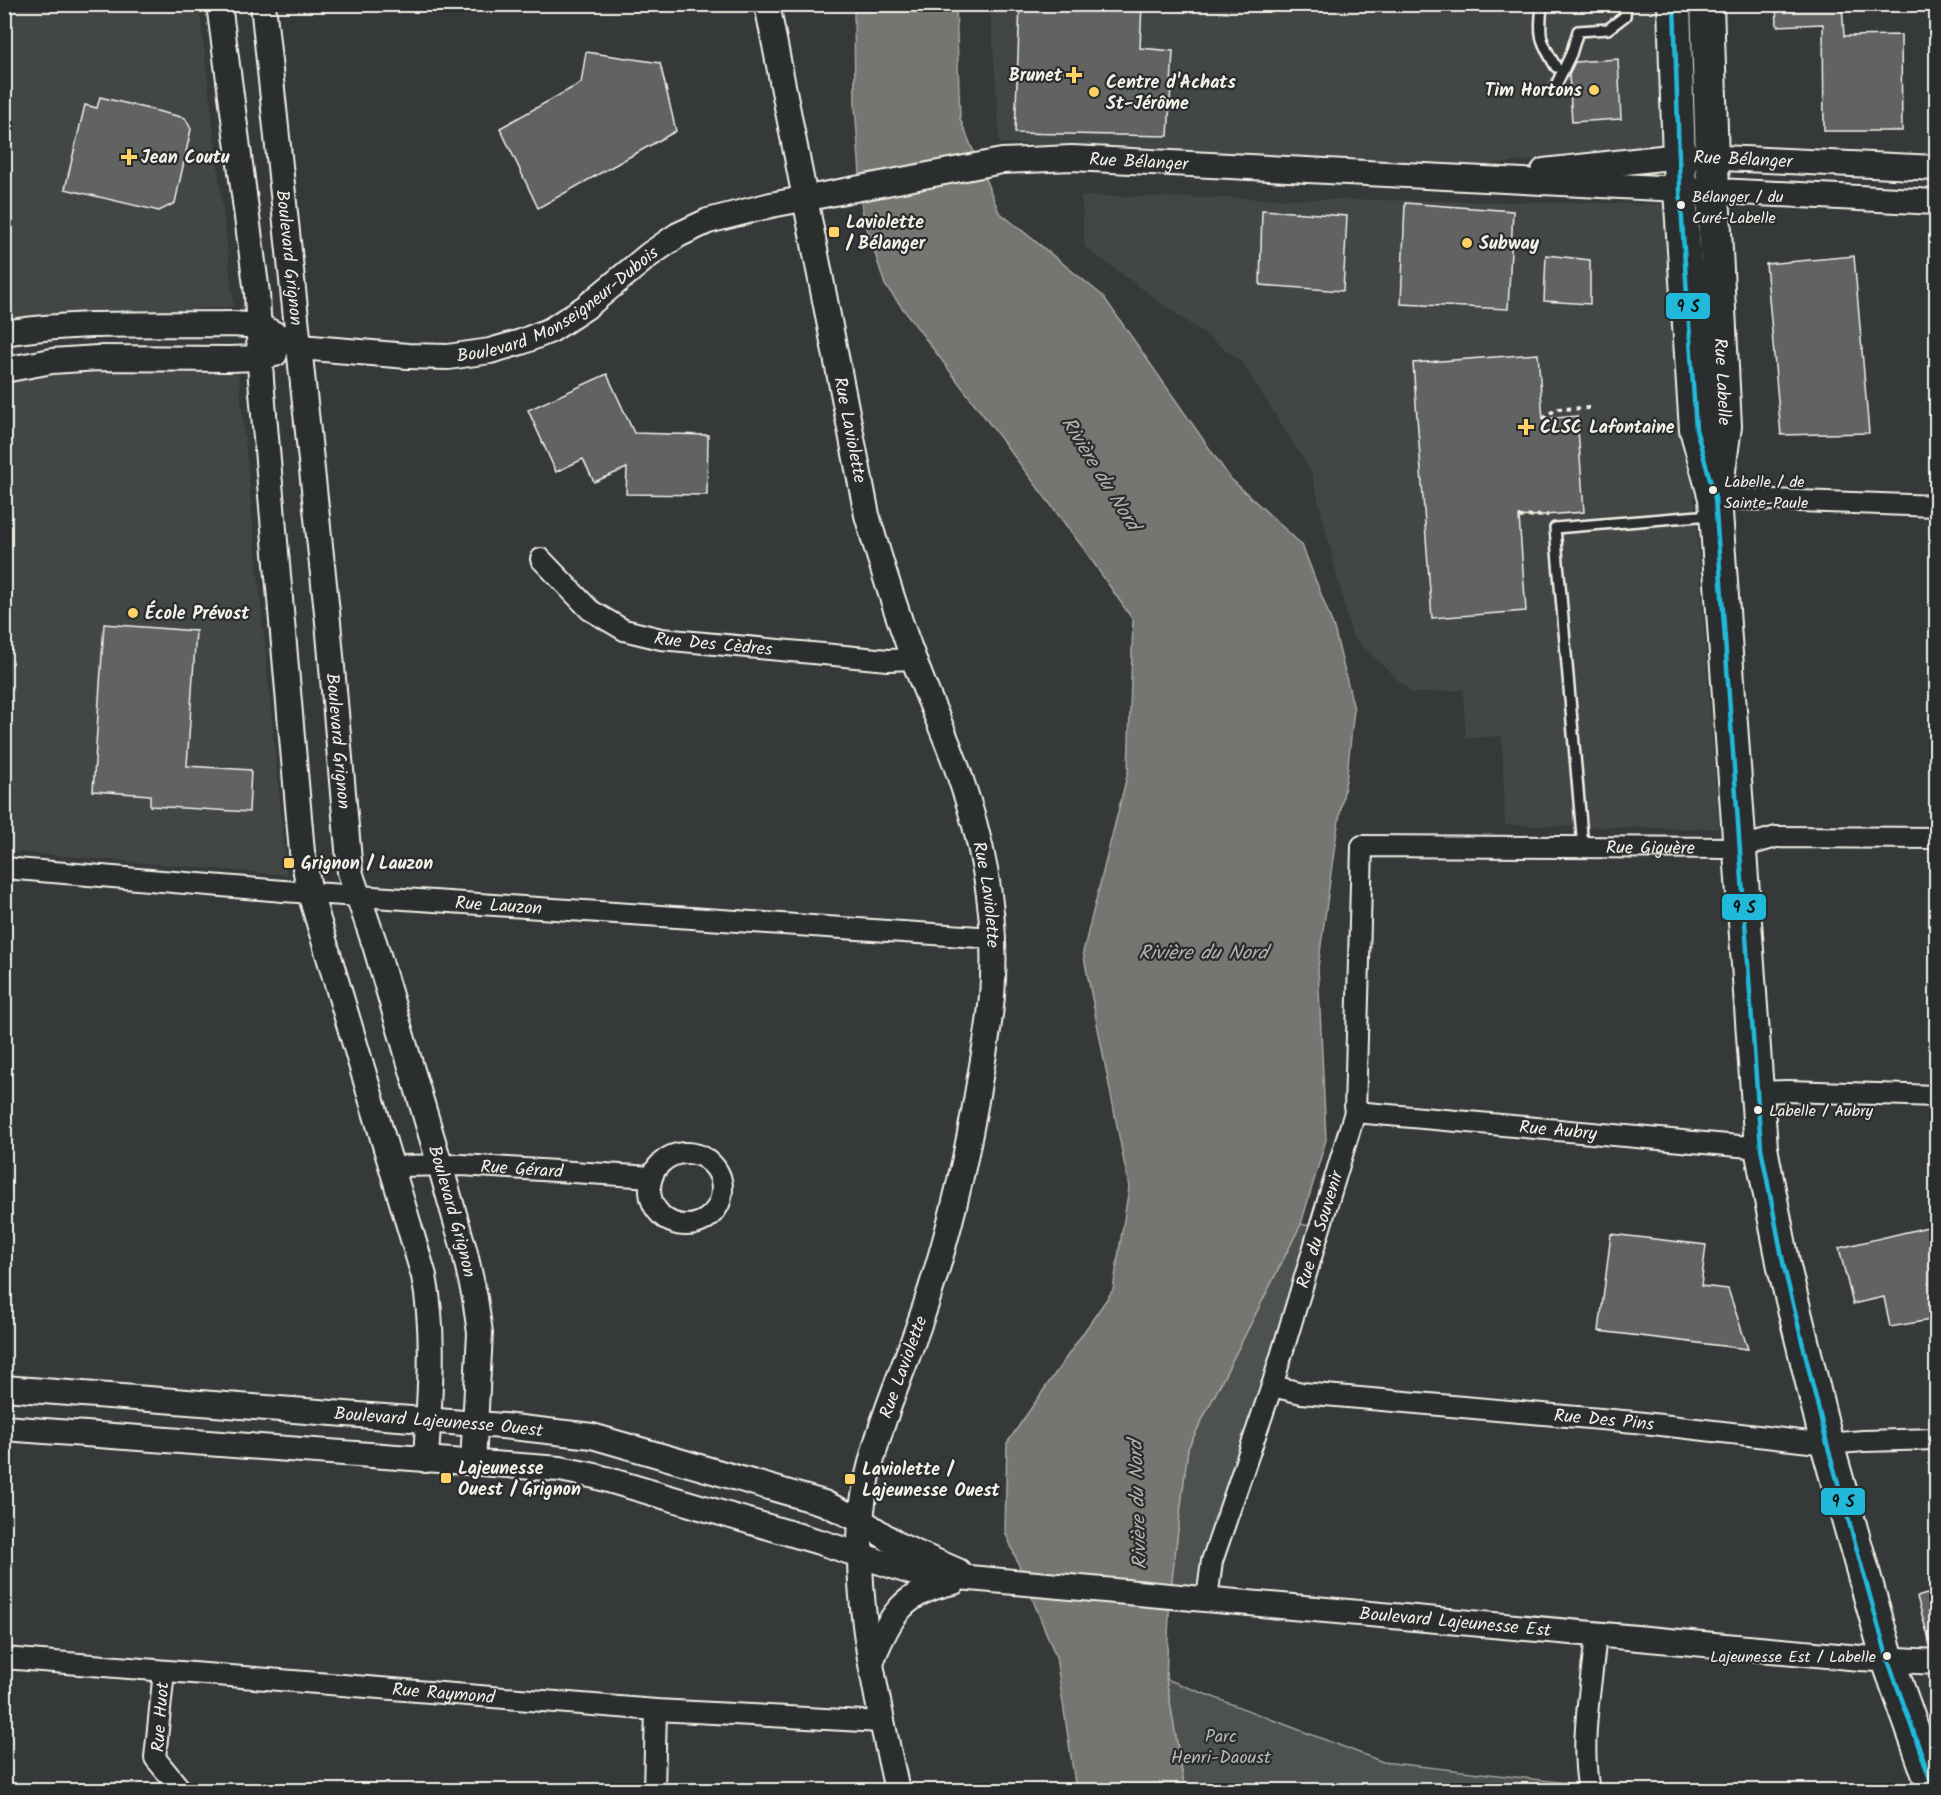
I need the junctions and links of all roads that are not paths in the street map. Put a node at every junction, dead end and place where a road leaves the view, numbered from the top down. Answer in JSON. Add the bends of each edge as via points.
{"nodes":[{"id":1,"x":219,"y":4,"type":"edge"},
{"id":2,"x":263,"y":4,"type":"edge"},
{"id":3,"x":766,"y":4,"type":"edge"},
{"id":4,"x":1542,"y":4,"type":"edge"},
{"id":5,"x":1626,"y":4,"type":"edge"},
{"id":6,"x":1674,"y":4,"type":"edge"},
{"id":7,"x":1707,"y":4,"type":"edge"},
{"id":8,"x":1556,"y":67,"type":"dead end"},
{"id":9,"x":1556,"y":85,"type":"dead end"},
{"id":10,"x":1679,"y":156,"type":"junction"},
{"id":11,"x":1712,"y":158,"type":"junction"},
{"id":12,"x":1936,"y":168,"type":"edge"},
{"id":13,"x":1476,"y":179,"type":"junction"},
{"id":14,"x":1680,"y":190,"type":"junction"},
{"id":15,"x":1713,"y":192,"type":"junction"},
{"id":16,"x":805,"y":199,"type":"junction"},
{"id":17,"x":1936,"y":202,"type":"edge"},
{"id":18,"x":259,"y":326,"type":"junction"},
{"id":19,"x":4,"y":333,"type":"edge"},
{"id":20,"x":300,"y":347,"type":"junction"},
{"id":21,"x":260,"y":358,"type":"junction"},
{"id":22,"x":4,"y":370,"type":"edge"},
{"id":23,"x":1715,"y":506,"type":"junction"},
{"id":24,"x":1936,"y":506,"type":"edge"},
{"id":25,"x":541,"y":558,"type":"dead end"},
{"id":26,"x":914,"y":659,"type":"junction"},
{"id":27,"x":1936,"y":838,"type":"edge"},
{"id":28,"x":1362,"y":846,"type":"joint"},
{"id":29,"x":1583,"y":847,"type":"junction"},
{"id":30,"x":1739,"y":848,"type":"junction"},
{"id":31,"x":4,"y":868,"type":"edge"},
{"id":32,"x":310,"y":893,"type":"junction"},
{"id":33,"x":357,"y":896,"type":"junction"},
{"id":34,"x":993,"y":938,"type":"junction"},
{"id":35,"x":1755,"y":1092,"type":"junction"},
{"id":36,"x":1936,"y":1096,"type":"edge"},
{"id":37,"x":1355,"y":1112,"type":"junction"},
{"id":38,"x":1761,"y":1148,"type":"junction"},
{"id":39,"x":393,"y":1166,"type":"junction"},
{"id":40,"x":440,"y":1166,"type":"junction"},
{"id":41,"x":652,"y":1177,"type":"dead end"},
{"id":42,"x":1272,"y":1386,"type":"junction"},
{"id":43,"x":4,"y":1388,"type":"edge"},
{"id":44,"x":428,"y":1420,"type":"junction"},
{"id":45,"x":475,"y":1424,"type":"junction"},
{"id":46,"x":4,"y":1428,"type":"edge"},
{"id":47,"x":1936,"y":1439,"type":"edge"},
{"id":48,"x":1827,"y":1444,"type":"junction"},
{"id":49,"x":426,"y":1460,"type":"junction"},
{"id":50,"x":473,"y":1463,"type":"junction"},
{"id":51,"x":862,"y":1521,"type":"junction"},
{"id":52,"x":860,"y":1556,"type":"junction"},
{"id":53,"x":974,"y":1579,"type":"junction"},
{"id":54,"x":1207,"y":1599,"type":"junction"},
{"id":55,"x":1596,"y":1633,"type":"junction"},
{"id":56,"x":4,"y":1658,"type":"edge"},
{"id":57,"x":1888,"y":1660,"type":"junction"},
{"id":58,"x":871,"y":1662,"type":"junction"},
{"id":59,"x":1936,"y":1662,"type":"edge"},
{"id":60,"x":164,"y":1671,"type":"junction"},
{"id":61,"x":656,"y":1710,"type":"junction"},
{"id":62,"x":1906,"y":1716,"type":"junction"},
{"id":63,"x":882,"y":1722,"type":"junction"},
{"id":64,"x":1936,"y":1754,"type":"edge"},
{"id":65,"x":181,"y":1791,"type":"edge"},
{"id":66,"x":654,"y":1791,"type":"edge"},
{"id":67,"x":897,"y":1791,"type":"edge"},
{"id":68,"x":1589,"y":1791,"type":"edge"},
{"id":69,"x":1934,"y":1791,"type":"edge"}],
"edges":[{"from":1,"to":18,"type":"street","name":"Boulevard Grignon"},
{"from":2,"to":20,"type":"street","name":"Boulevard Grignon"},
{"from":3,"to":16,"type":"street","name":"Rue Laviolette"},
{"from":4,"to":8,"type":"lane","via":[[1540,35]]},
{"from":5,"to":9,"type":"lane","via":[[1625,16],[1608,29],[1578,31]]},
{"from":6,"to":10,"type":"main road","name":"Rue Labelle"},
{"from":7,"to":11,"type":"main road","name":"Rue Labelle"},
{"from":10,"to":11,"type":"street","name":"Rue Bélanger"},
{"from":10,"to":13,"type":"street","name":"Rue Bélanger"},
{"from":10,"to":14,"type":"main road","name":"Rue Labelle"},
{"from":11,"to":12,"type":"street","name":"Rue Bélanger"},
{"from":11,"to":15,"type":"main road","name":"Rue Labelle"},
{"from":13,"to":14,"type":"street","name":"Rue Bélanger"},
{"from":13,"to":16,"type":"street","name":"Rue Bélanger","via":[[1072,158],[1002,161]]},
{"from":14,"to":15,"type":"street","name":"Rue Bélanger"},
{"from":14,"to":23,"type":"main road","name":"Rue Labelle","via":[[1696,429]]},
{"from":15,"to":17,"type":"street","name":"Rue Bélanger"},
{"from":15,"to":23,"type":"main road","name":"Rue Labelle","via":[[1725,426]]},
{"from":16,"to":20,"type":"street","name":"Boulevard Monseigneur-Dubois","via":[[708,221],[678,235],[586,307],[551,330],[521,342],[448,357]]},
{"from":16,"to":26,"type":"street","name":"Rue Laviolette","via":[[867,515]]},
{"from":18,"to":19,"type":"street","name":"Boulevard Monseigneur-Dubois","via":[[77,325]]},
{"from":18,"to":20,"type":"street","name":"Boulevard Monseigneur-Dubois"},
{"from":18,"to":21,"type":"street","name":"Boulevard Grignon"},
{"from":20,"to":21,"type":"street","name":"Boulevard Monseigneur-Dubois"},
{"from":20,"to":33,"type":"street","name":"Boulevard Grignon","via":[[350,872]]},
{"from":21,"to":22,"type":"street","name":"Boulevard Monseigneur-Dubois","via":[[98,358]]},
{"from":21,"to":32,"type":"street","name":"Boulevard Grignon","via":[[302,852]]},
{"from":23,"to":24,"type":"street"},
{"from":23,"to":29,"type":"lane","via":[[1555,528]]},
{"from":23,"to":30,"type":"main road","name":"Rue Labelle"},
{"from":25,"to":26,"type":"street","name":"Rue Des Cèdres","via":[[590,610],[624,630],[661,639],[888,660]]},
{"from":26,"to":34,"type":"street","name":"Rue Laviolette","via":[[960,777],[983,861]]},
{"from":27,"to":30,"type":"street","name":"Rue Giguère","via":[[1776,837]]},
{"from":28,"to":29,"type":"street","name":"Rue Giguère"},
{"from":28,"to":37,"type":"street","name":"Rue du Souvenir"},
{"from":29,"to":30,"type":"street","name":"Rue Giguère"},
{"from":30,"to":35,"type":"main road","name":"Rue Labelle"},
{"from":31,"to":32,"type":"street","name":"Rue Lauzon"},
{"from":32,"to":33,"type":"street","name":"Rue Lauzon"},
{"from":32,"to":39,"type":"street","name":"Boulevard Grignon"},
{"from":33,"to":34,"type":"street","name":"Rue Lauzon"},
{"from":33,"to":40,"type":"street","name":"Boulevard Grignon"},
{"from":34,"to":51,"type":"street","name":"Rue Laviolette","via":[[990,1023],[968,1146],[927,1303],[882,1427],[865,1490]]},
{"from":35,"to":36,"type":"street"},
{"from":35,"to":38,"type":"main road","name":"Rue Labelle"},
{"from":37,"to":38,"type":"street","name":"Rue Aubry"},
{"from":37,"to":42,"type":"street","name":"Rue du Souvenir"},
{"from":38,"to":48,"type":"main road","name":"Rue Labelle","via":[[1784,1267]]},
{"from":39,"to":40,"type":"street","name":"Rue Gérard"},
{"from":39,"to":44,"type":"street","name":"Boulevard Grignon","via":[[430,1304]]},
{"from":40,"to":41,"type":"street","name":"Rue Gérard"},
{"from":40,"to":45,"type":"street","name":"Boulevard Grignon","via":[[464,1250],[480,1333]]},
{"from":42,"to":48,"type":"street","name":"Rue Des Pins","via":[[1302,1393],[1635,1422]]},
{"from":42,"to":54,"type":"street","name":"Rue du Souvenir","via":[[1212,1561]]},
{"from":43,"to":44,"type":"street","name":"Boulevard Lajeunesse Ouest"},
{"from":44,"to":45,"type":"street","name":"Boulevard Lajeunesse Ouest"},
{"from":44,"to":49,"type":"street","name":"Boulevard Grignon"},
{"from":45,"to":50,"type":"street","name":"Boulevard Grignon"},
{"from":45,"to":51,"type":"street","name":"Boulevard Lajeunesse Ouest","via":[[592,1436],[824,1503]]},
{"from":46,"to":49,"type":"street"},
{"from":47,"to":48,"type":"street","name":"Rue Des Pins"},
{"from":48,"to":57,"type":"main road","name":"Rue Labelle"},
{"from":49,"to":50,"type":"street"},
{"from":50,"to":52,"type":"street","via":[[595,1476]]},
{"from":51,"to":52,"type":"street","name":"Rue Laviolette"},
{"from":51,"to":53,"type":"street","name":"Boulevard Lajeunesse Est","via":[[898,1545]]},
{"from":52,"to":53,"type":"street","name":"Boulevard Lajeunesse Est","via":[[914,1573]]},
{"from":52,"to":58,"type":"street","name":"Rue Laviolette"},
{"from":53,"to":54,"type":"street","name":"Boulevard Lajeunesse Est"},
{"from":53,"to":58,"type":"street","via":[[930,1588],[906,1601],[884,1631]]},
{"from":54,"to":55,"type":"street","name":"Boulevard Lajeunesse Est"},
{"from":55,"to":57,"type":"street","name":"Boulevard Lajeunesse Est"},
{"from":55,"to":68,"type":"street","via":[[1587,1731]]},
{"from":56,"to":60,"type":"street","name":"Rue Raymond"},
{"from":57,"to":59,"type":"street","name":"Boulevard Lajeunesse Est"},
{"from":57,"to":62,"type":"main road","name":"Rue Labelle"},
{"from":58,"to":63,"type":"street","name":"Rue Laviolette"},
{"from":60,"to":61,"type":"street","name":"Rue Raymond"},
{"from":60,"to":65,"type":"street","name":"Rue Huot","via":[[155,1758]]},
{"from":61,"to":63,"type":"street","name":"Rue Raymond"},
{"from":61,"to":66,"type":"street"},
{"from":62,"to":64,"type":"main road"},
{"from":62,"to":69,"type":"main road","name":"Rue Labelle"},
{"from":63,"to":67,"type":"street","name":"Rue Laviolette"}]}
